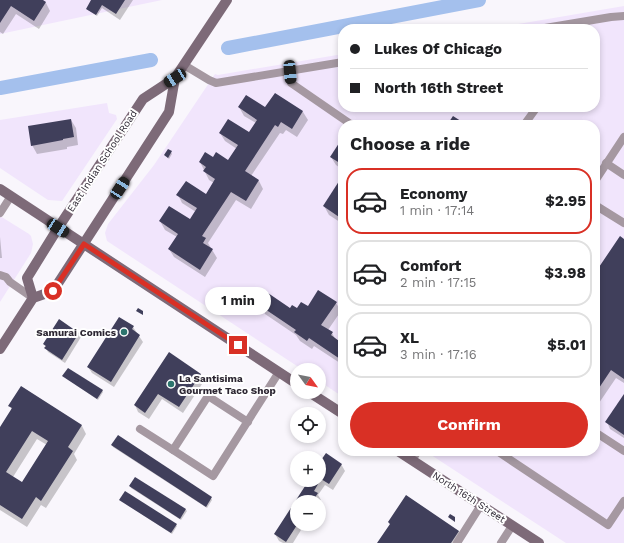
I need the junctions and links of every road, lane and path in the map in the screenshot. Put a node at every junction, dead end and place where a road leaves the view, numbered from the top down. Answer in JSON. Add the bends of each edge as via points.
{"nodes":[{"id":1,"x":227,"y":0,"type":"edge"},
{"id":2,"x":624,"y":16,"type":"edge"},
{"id":3,"x":585,"y":24,"type":"edge"},
{"id":4,"x":338,"y":63,"type":"edge"},
{"id":5,"x":184,"y":65,"type":"junction"},
{"id":6,"x":290,"y":72,"type":"junction"},
{"id":7,"x":175,"y":78,"type":"junction"},
{"id":8,"x":345,"y":120,"type":"edge"},
{"id":9,"x":624,"y":136,"type":"edge"},
{"id":10,"x":606,"y":163,"type":"junction"},
{"id":11,"x":600,"y":173,"type":"edge"},
{"id":12,"x":624,"y":175,"type":"edge"},
{"id":13,"x":0,"y":189,"type":"edge"},
{"id":14,"x":11,"y":196,"type":"junction"},
{"id":15,"x":600,"y":208,"type":"edge"},
{"id":16,"x":0,"y":213,"type":"edge"},
{"id":17,"x":624,"y":223,"type":"edge"},
{"id":18,"x":58,"y":228,"type":"junction"},
{"id":19,"x":84,"y":244,"type":"junction"},
{"id":20,"x":0,"y":275,"type":"edge"},
{"id":21,"x":33,"y":298,"type":"junction"},
{"id":22,"x":0,"y":349,"type":"edge"},
{"id":23,"x":279,"y":372,"type":"junction"},
{"id":24,"x":290,"y":379,"type":"edge"},
{"id":25,"x":320,"y":399,"type":"edge"},
{"id":26,"x":338,"y":410,"type":"edge"},
{"id":27,"x":248,"y":422,"type":"junction"},
{"id":28,"x":140,"y":429,"type":"dead end"},
{"id":29,"x":600,"y":435,"type":"edge"},
{"id":30,"x":173,"y":450,"type":"junction"},
{"id":31,"x":624,"y":451,"type":"edge"},
{"id":32,"x":406,"y":456,"type":"edge"},
{"id":33,"x":415,"y":456,"type":"edge"},
{"id":34,"x":504,"y":456,"type":"edge"},
{"id":35,"x":412,"y":460,"type":"junction"},
{"id":36,"x":624,"y":501,"type":"edge"},
{"id":37,"x":481,"y":506,"type":"junction"},
{"id":38,"x":512,"y":526,"type":"junction"},
{"id":39,"x":457,"y":543,"type":"edge"},
{"id":40,"x":501,"y":543,"type":"edge"},
{"id":41,"x":539,"y":543,"type":"edge"}],
"edges":[{"from":1,"to":5,"type":"main road","name":"East Indian School Road"},
{"from":2,"to":3,"type":"lane"},
{"from":4,"to":6,"type":"lane"},
{"from":5,"to":6,"type":"lane","via":[[216,83]]},
{"from":5,"to":7,"type":"main road","name":"East Indian School Road"},
{"from":6,"to":8,"type":"lane","via":[[291,83]]},
{"from":7,"to":18,"type":"main road","name":"East Indian School Road","via":[[143,99]]},
{"from":7,"to":19,"type":"main road","name":"East Indian School Road","via":[[169,112]]},
{"from":9,"to":10,"type":"lane"},
{"from":10,"to":11,"type":"lane"},
{"from":10,"to":12,"type":"lane"},
{"from":13,"to":14,"type":"main road"},
{"from":14,"to":16,"type":"lane"},
{"from":14,"to":18,"type":"main road"},
{"from":15,"to":17,"type":"lane"},
{"from":18,"to":19,"type":"main road"},
{"from":18,"to":21,"type":"main road","name":"East Indian School Road","via":[[27,278]]},
{"from":19,"to":21,"type":"main road","name":"East Indian School Road","via":[[53,291]]},
{"from":19,"to":23,"type":"main road"},
{"from":20,"to":21,"type":"lane"},
{"from":21,"to":22,"type":"main road"},
{"from":23,"to":24,"type":"main road"},
{"from":23,"to":27,"type":"lane"},
{"from":25,"to":26,"type":"main road"},
{"from":27,"to":30,"type":"lane","via":[[208,396]]},
{"from":27,"to":30,"type":"lane","via":[[213,476]]},
{"from":28,"to":30,"type":"lane"},
{"from":29,"to":31,"type":"lane"},
{"from":32,"to":35,"type":"main road","name":"North 16th Street"},
{"from":33,"to":35,"type":"lane"},
{"from":34,"to":36,"type":"lane","via":[[608,525]]},
{"from":35,"to":37,"type":"main road","name":"North 16th Street"},
{"from":37,"to":38,"type":"main road","name":"North 16th Street"},
{"from":37,"to":39,"type":"lane"},
{"from":38,"to":40,"type":"lane"},
{"from":38,"to":41,"type":"main road","name":"North 16th Street"}]}
